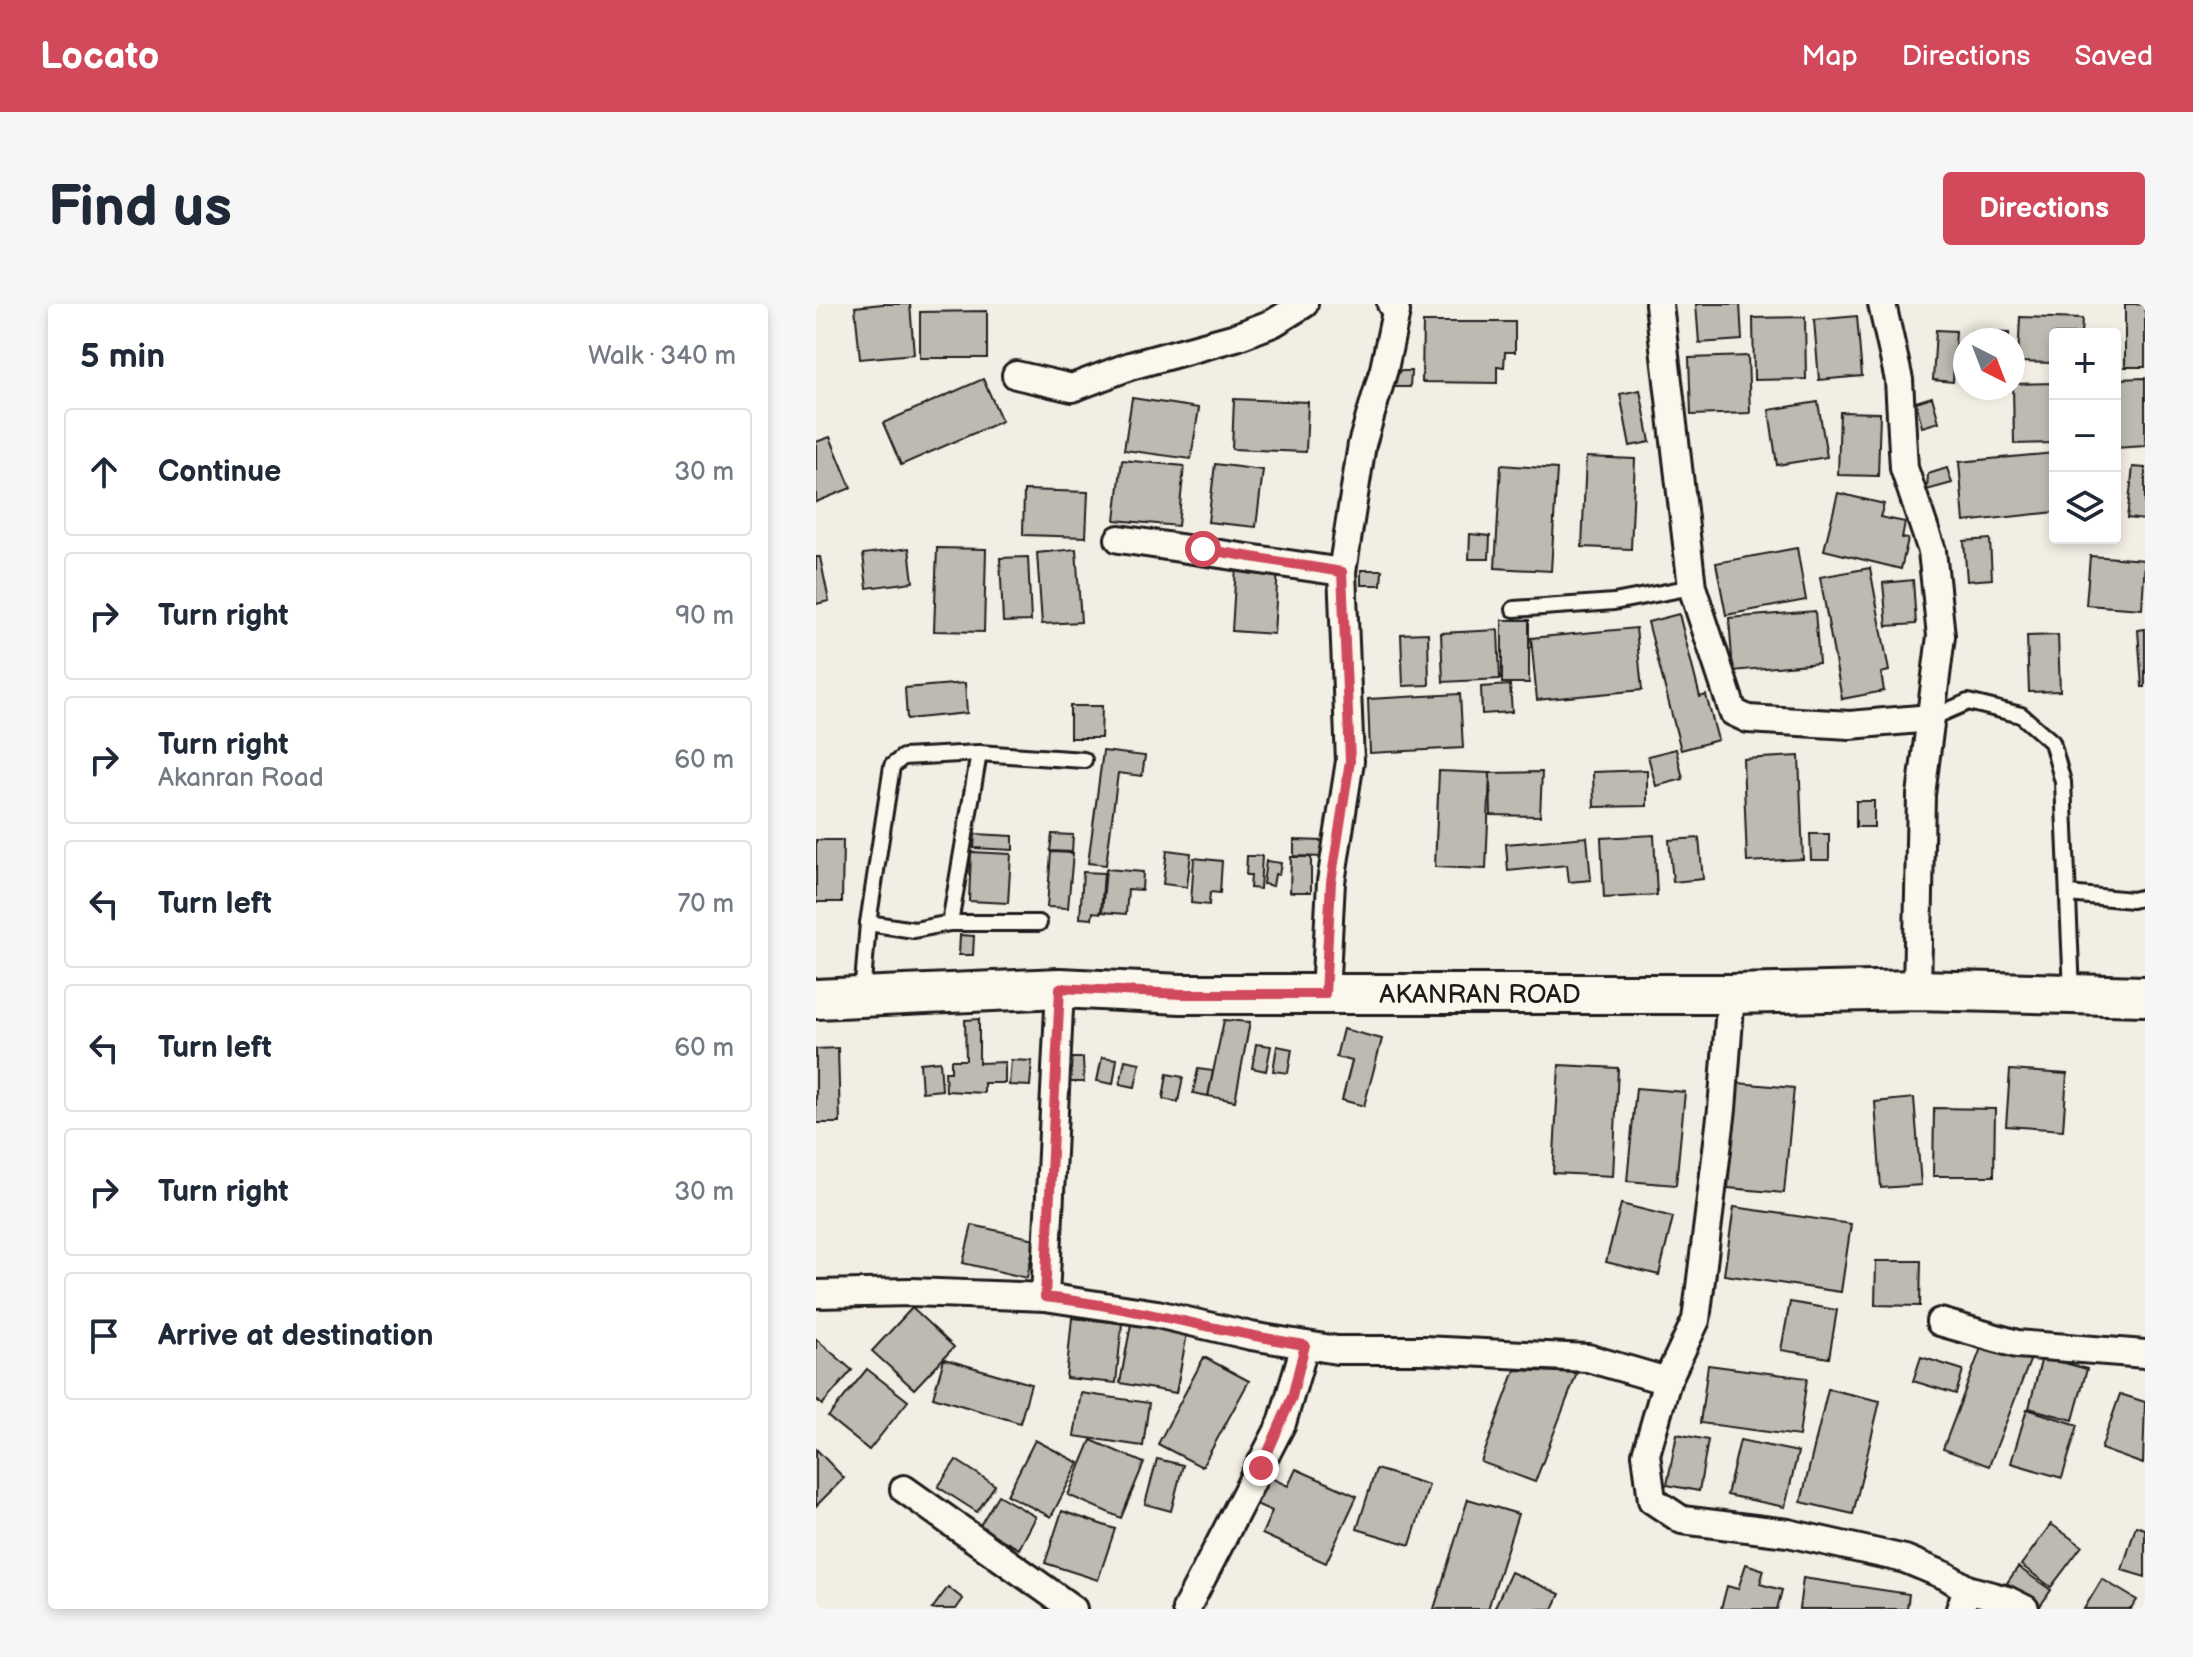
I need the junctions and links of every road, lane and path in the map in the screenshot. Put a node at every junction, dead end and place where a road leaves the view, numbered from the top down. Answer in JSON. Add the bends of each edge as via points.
{"nodes":[{"id":1,"x":1304,"y":304,"type":"edge"},
{"id":2,"x":1391,"y":304,"type":"edge"},
{"id":3,"x":1659,"y":304,"type":"edge"},
{"id":4,"x":1882,"y":304,"type":"edge"},
{"id":5,"x":1016,"y":375,"type":"dead end"},
{"id":6,"x":1119,"y":539,"type":"dead end"},
{"id":7,"x":1342,"y":572,"type":"junction"},
{"id":8,"x":1692,"y":587,"type":"junction"},
{"id":9,"x":1514,"y":609,"type":"dead end"},
{"id":10,"x":1931,"y":718,"type":"junction"},
{"id":11,"x":979,"y":753,"type":"junction"},
{"id":12,"x":1084,"y":760,"type":"dead end"},
{"id":13,"x":2068,"y":894,"type":"junction"},
{"id":14,"x":2145,"y":897,"type":"edge"},
{"id":15,"x":868,"y":923,"type":"junction"},
{"id":16,"x":950,"y":923,"type":"junction"},
{"id":17,"x":1039,"y":923,"type":"dead end"},
{"id":18,"x":1060,"y":988,"type":"junction"},
{"id":19,"x":1917,"y":990,"type":"junction"},
{"id":20,"x":1325,"y":994,"type":"junction"},
{"id":21,"x":1731,"y":994,"type":"junction"},
{"id":22,"x":2072,"y":994,"type":"junction"},
{"id":23,"x":2145,"y":996,"type":"edge"},
{"id":24,"x":862,"y":997,"type":"junction"},
{"id":25,"x":816,"y":999,"type":"edge"},
{"id":26,"x":816,"y":1294,"type":"edge"},
{"id":27,"x":1045,"y":1297,"type":"junction"},
{"id":28,"x":1940,"y":1322,"type":"dead end"},
{"id":29,"x":1305,"y":1345,"type":"junction"},
{"id":30,"x":2145,"y":1354,"type":"edge"},
{"id":31,"x":1667,"y":1381,"type":"junction"},
{"id":32,"x":904,"y":1489,"type":"dead end"},
{"id":33,"x":1964,"y":1599,"type":"edge"},
{"id":34,"x":1073,"y":1609,"type":"edge"},
{"id":35,"x":1186,"y":1609,"type":"edge"},
{"id":36,"x":2025,"y":1609,"type":"edge"}],
"edges":[{"from":1,"to":5,"type":"street","via":[[1236,337],[1072,388]]},
{"from":2,"to":7,"type":"street","via":[[1396,312],[1362,444]]},
{"from":3,"to":8,"type":"street"},
{"from":4,"to":10,"type":"street","via":[[1899,380],[1904,468],[1932,551],[1941,636]]},
{"from":6,"to":7,"type":"street"},
{"from":7,"to":20,"type":"street","via":[[1350,761],[1331,882]]},
{"from":8,"to":9,"type":"lane","via":[[1614,602]]},
{"from":8,"to":10,"type":"street","via":[[1733,712],[1748,719],[1850,725]]},
{"from":10,"to":13,"type":"lane","via":[[1968,702],[2021,715],[2052,742],[2063,782]]},
{"from":10,"to":19,"type":"street","via":[[1921,795]]},
{"from":11,"to":12,"type":"lane"},
{"from":11,"to":15,"type":"lane","via":[[903,757],[892,766]]},
{"from":11,"to":16,"type":"lane"},
{"from":13,"to":14,"type":"lane"},
{"from":13,"to":22,"type":"lane"},
{"from":15,"to":16,"type":"lane","via":[[914,930]]},
{"from":15,"to":24,"type":"lane"},
{"from":16,"to":17,"type":"lane"},
{"from":18,"to":20,"type":"main road","name":"AKANRAN ROAD"},
{"from":18,"to":24,"type":"main road","name":"AKANRAN ROAD"},
{"from":18,"to":27,"type":"street"},
{"from":19,"to":21,"type":"main road","name":"AKANRAN ROAD"},
{"from":19,"to":22,"type":"main road","name":"AKANRAN ROAD"},
{"from":20,"to":21,"type":"main road","name":"AKANRAN ROAD"},
{"from":21,"to":31,"type":"street","via":[[1696,1320]]},
{"from":22,"to":23,"type":"main road","name":"AKANRAN ROAD"},
{"from":24,"to":25,"type":"main road","name":"AKANRAN ROAD"},
{"from":26,"to":27,"type":"street"},
{"from":27,"to":29,"type":"street"},
{"from":28,"to":30,"type":"street","via":[[2017,1344]]},
{"from":29,"to":31,"type":"street","via":[[1588,1358]]},
{"from":29,"to":35,"type":"street","via":[[1282,1423]]},
{"from":31,"to":33,"type":"street","via":[[1646,1454],[1652,1500],[1682,1520],[1788,1533],[1905,1559],[1946,1576]]},
{"from":32,"to":34,"type":"street"},
{"from":33,"to":36,"type":"street","via":[[2007,1600]]}]}
